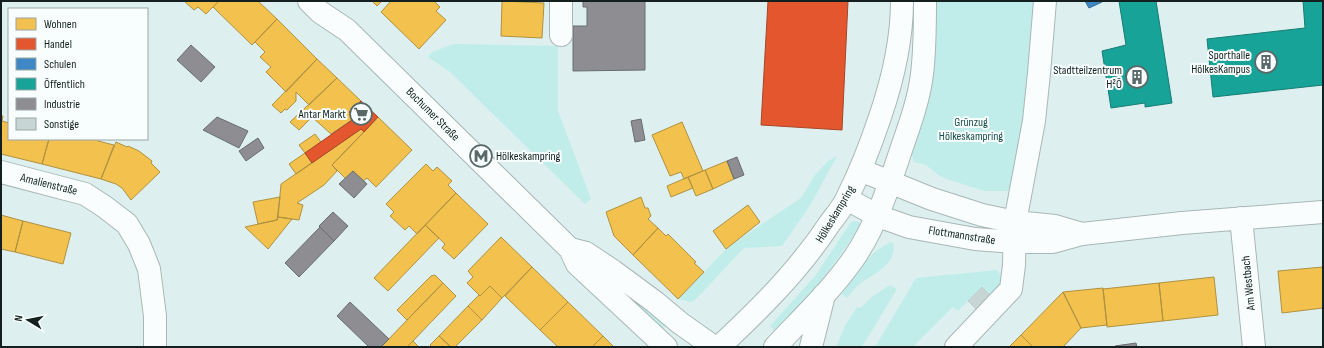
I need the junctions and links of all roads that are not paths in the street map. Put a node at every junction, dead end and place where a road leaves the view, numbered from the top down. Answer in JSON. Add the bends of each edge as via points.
{"nodes":[{"id":1,"x":309,"y":1,"type":"edge"},
{"id":2,"x":332,"y":1,"type":"edge"},
{"id":3,"x":561,"y":1,"type":"edge"},
{"id":4,"x":902,"y":1,"type":"edge"},
{"id":5,"x":925,"y":1,"type":"edge"},
{"id":6,"x":1044,"y":1,"type":"edge"},
{"id":7,"x":347,"y":30,"type":"junction"},
{"id":8,"x":561,"y":35,"type":"dead end"},
{"id":9,"x":860,"y":170,"type":"junction"},
{"id":10,"x":1,"y":172,"type":"edge"},
{"id":11,"x":890,"y":183,"type":"junction"},
{"id":12,"x":847,"y":199,"type":"junction"},
{"id":13,"x":1323,"y":212,"type":"edge"},
{"id":14,"x":878,"y":216,"type":"junction"},
{"id":15,"x":1241,"y":218,"type":"junction"},
{"id":16,"x":1014,"y":232,"type":"junction"},
{"id":17,"x":570,"y":249,"type":"junction"},
{"id":18,"x":824,"y":295,"type":"junction"},
{"id":19,"x":155,"y":347,"type":"edge"},
{"id":20,"x":666,"y":347,"type":"edge"},
{"id":21,"x":714,"y":347,"type":"edge"},
{"id":22,"x":719,"y":347,"type":"edge"},
{"id":23,"x":775,"y":347,"type":"edge"},
{"id":24,"x":811,"y":347,"type":"edge"},
{"id":25,"x":956,"y":347,"type":"edge"},
{"id":26,"x":1254,"y":347,"type":"edge"}],
"edges":[{"from":1,"to":7,"type":"street","name":"Bochumer Straße","via":[[320,12]]},
{"from":2,"to":7,"type":"street","name":"Bochumer Straße"},
{"from":3,"to":8,"type":"street"},
{"from":4,"to":9,"type":"street","name":"Hölkeskampring","via":[[899,42],[893,72],[871,144]]},
{"from":5,"to":11,"type":"street","via":[[922,74],[909,126]]},
{"from":6,"to":16,"type":"street","via":[[1034,121]]},
{"from":7,"to":17,"type":"street","name":"Bochumer Straße"},
{"from":9,"to":11,"type":"street","name":"Flottmannstraße"},
{"from":9,"to":12,"type":"street","name":"Hölkeskampring"},
{"from":10,"to":19,"type":"street","name":"Amalienstraße","via":[[85,194],[127,224],[149,269],[155,316]]},
{"from":11,"to":14,"type":"street"},
{"from":11,"to":16,"type":"street","name":"Flottmannstraße","via":[[982,215]]},
{"from":12,"to":14,"type":"street","name":"Flottmannstraße"},
{"from":12,"to":22,"type":"street","name":"Hölkeskampring","via":[[816,245],[786,281]]},
{"from":13,"to":15,"type":"street","name":"Flottmannstraße"},
{"from":14,"to":16,"type":"street","name":"Flottmannstraße","via":[[910,227],[975,239]]},
{"from":14,"to":18,"type":"street","via":[[854,258]]},
{"from":15,"to":16,"type":"street","name":"Flottmannstraße","via":[[1082,234],[1055,226]]},
{"from":15,"to":26,"type":"street","name":"Am Westbach"},
{"from":16,"to":25,"type":"street","via":[[1011,289]]},
{"from":17,"to":20,"type":"street","name":"Bochumer Straße","via":[[577,264]]},
{"from":17,"to":21,"type":"street","name":"Bochumer Straße","via":[[586,253],[613,271]]},
{"from":18,"to":23,"type":"street"},
{"from":18,"to":24,"type":"street"}]}
